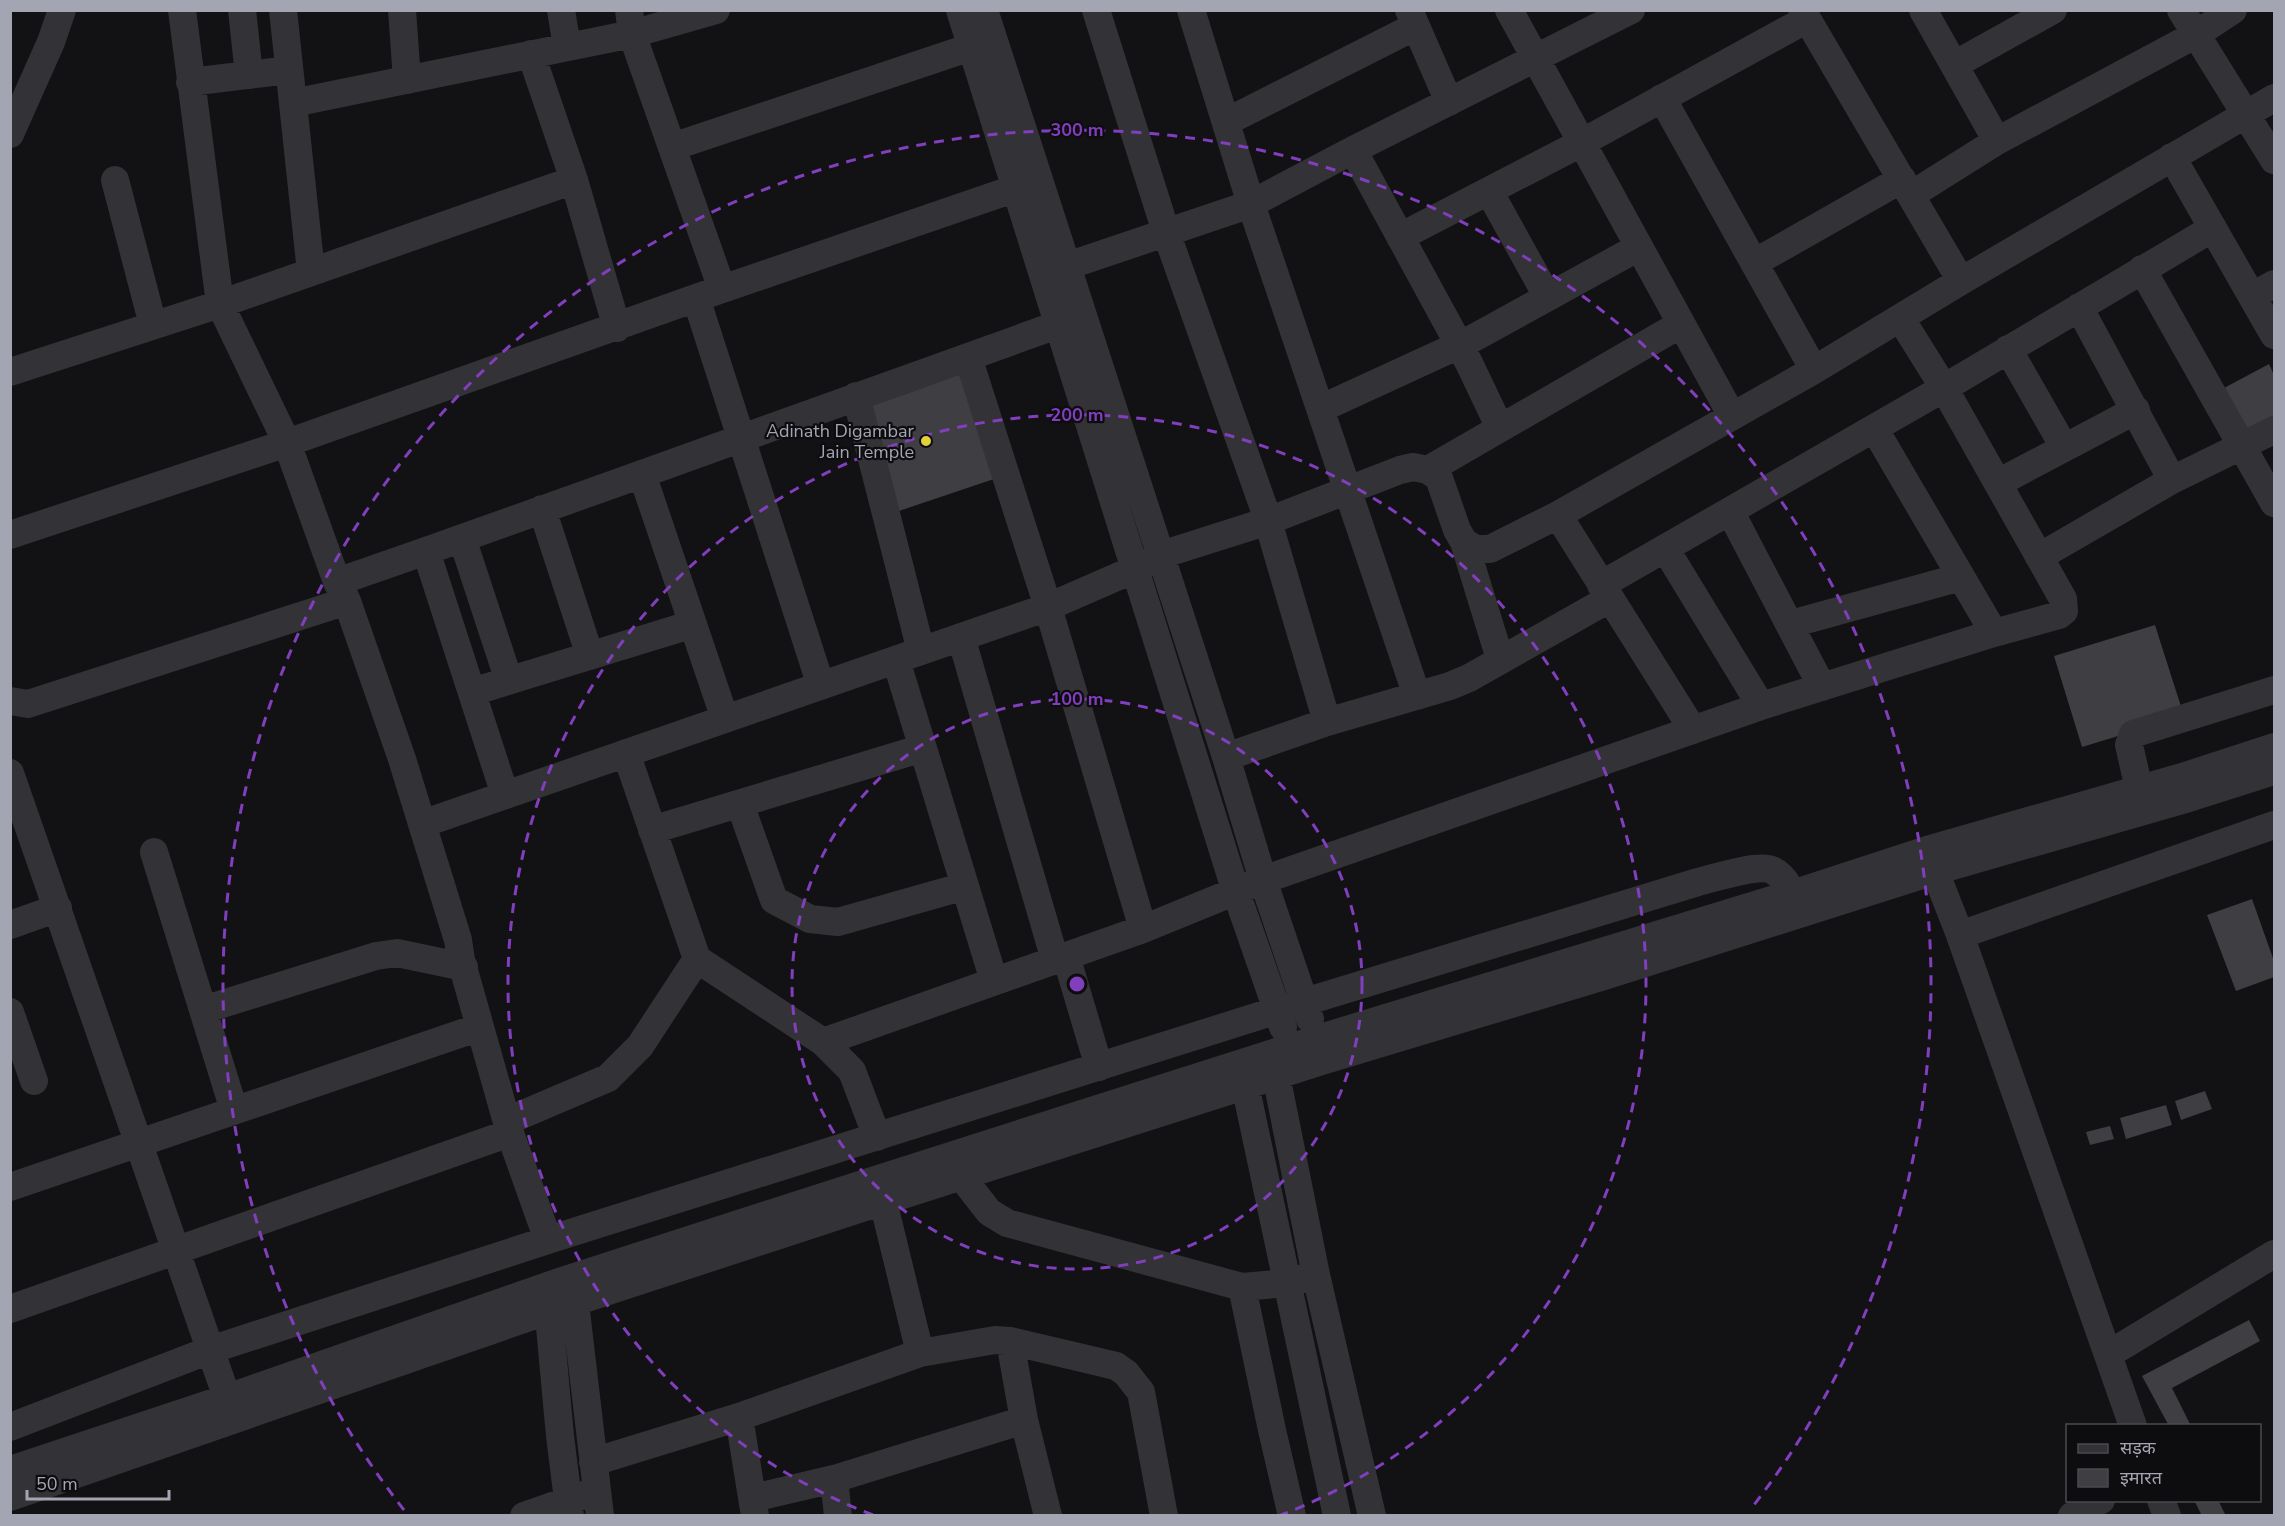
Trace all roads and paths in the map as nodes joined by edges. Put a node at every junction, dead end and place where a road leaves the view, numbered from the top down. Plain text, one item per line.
1 (62, 10) edge
2 (182, 10) edge
3 (242, 10) edge
4 (283, 10) edge
5 (402, 10) edge
6 (561, 10) edge
7 (716, 10) edge
8 (960, 10) edge
9 (984, 10) edge
10 (1096, 10) edge
11 (1191, 10) edge
12 (1509, 10) edge
13 (1631, 10) edge
14 (1923, 10) edge
15 (2233, 10) edge
16 (2036, 14) edge
17 (1804, 15) edge
18 (1413, 18) edge
19 (631, 22) edge
20 (2188, 23) edge
21 (983, 44) junction
22 (567, 47) junction
23 (531, 54) junction
24 (1535, 60) junction
25 (1954, 66) junction
26 (289, 70) junction
27 (249, 75) junction
28 (407, 80) junction
29 (190, 82) junction
30 (1662, 98) junction
31 (2274, 98) edge
32 (1449, 102) junction
33 (293, 103) junction
34 (2247, 114) junction
35 (1226, 122) junction
36 (10, 134) edge
37 (1997, 141) junction
38 (1581, 143) junction
39 (672, 147) junction
40 (1353, 150) junction
41 (2172, 157) junction
42 (2274, 160) edge
43 (115, 180) dead end
44 (574, 180) junction
45 (1027, 184) junction
46 (1907, 187) junction
47 (1489, 191) junction
48 (1251, 204) junction
49 (2212, 228) junction
50 (1166, 232) junction
51 (1400, 237) junction
52 (1639, 247) junction
53 (1754, 263) junction
54 (1067, 266) junction
55 (2142, 269) junction
56 (311, 272) junction
57 (1961, 281) junction
58 (2263, 290) edge
59 (709, 294) junction
60 (1547, 296) junction
61 (220, 304) junction
62 (2079, 307) junction
63 (1901, 319) junction
64 (1681, 324) junction
65 (153, 325) junction
66 (1058, 325) junction
67 (617, 328) junction
68 (2274, 335) edge
69 (1459, 346) junction
70 (2008, 349) junction
71 (968, 357) junction
72 (1814, 370) junction
73 (10, 372) edge
74 (1944, 388) junction
75 (856, 396) junction
76 (1320, 409) junction
77 (2136, 410) junction
78 (1732, 416) junction
79 (1500, 428) junction
80 (1874, 428) junction
81 (2274, 430) edge
82 (741, 437) junction
83 (287, 443) junction
84 (2064, 447) junction
85 (2242, 447) junction
86 (1428, 470) junction
87 (642, 474) junction
88 (2172, 480) junction
89 (1998, 483) junction
90 (1347, 490) junction
91 (2274, 503) edge
92 (542, 509) junction
93 (1730, 511) junction
94 (1558, 515) junction
95 (1268, 521) junction
96 (10, 535) edge
97 (462, 538) junction
98 (1464, 542) junction
99 (1665, 548) junction
100 (426, 551) junction
101 (1161, 555) junction
102 (2039, 557) junction
103 (1135, 569) junction
104 (1961, 577) junction
105 (342, 592) junction
106 (1605, 592) junction
107 (1048, 607) junction
108 (693, 624) junction
109 (1791, 624) junction
110 (1994, 633) junction
111 (961, 637) junction
112 (590, 656) junction
113 (908, 656) junction
114 (1500, 659) junction
115 (508, 681) junction
116 (820, 686) junction
117 (1822, 687) junction
118 (2274, 690) edge
119 (472, 692) junction
120 (1417, 696) junction
121 (10, 701) edge
122 (1761, 706) junction
123 (725, 719) junction
124 (1326, 722) junction
125 (1693, 730) junction
126 (2274, 747) edge
127 (923, 748) junction
128 (626, 753) junction
129 (1226, 757) junction
130 (2274, 771) edge
131 (10, 773) edge
132 (2185, 787) junction
133 (2139, 789) junction
134 (505, 795) junction
135 (740, 804) junction
136 (422, 824) junction
137 (2274, 825) edge
138 (652, 830) junction
139 (154, 852) dead end
140 (1935, 871) junction
141 (1263, 880) junction
142 (1860, 883) junction
143 (964, 886) junction
144 (1236, 892) junction
145 (1805, 902) junction
146 (58, 908) junction
147 (10, 925) edge
148 (1143, 930) junction
149 (1960, 935) junction
150 (461, 956) junction
151 (1061, 958) junction
152 (697, 959) junction
153 (994, 981) junction
154 (1291, 1006) junction
155 (203, 1010) junction
156 (10, 1012) edge
157 (480, 1027) junction
158 (823, 1042) junction
159 (1320, 1050) junction
160 (1282, 1062) junction
161 (1100, 1067) junction
162 (1243, 1075) junction
163 (34, 1081) dead end
164 (234, 1110) junction
165 (509, 1127) junction
166 (138, 1143) junction
167 (849, 1145) junction
168 (961, 1176) junction
169 (10, 1186) edge
170 (879, 1190) junction
171 (548, 1240) junction
172 (175, 1250) junction
173 (2274, 1254) edge
174 (1316, 1275) junction
175 (1287, 1283) junction
176 (1242, 1287) junction
177 (561, 1295) junction
178 (10, 1309) edge
179 (1010, 1341) junction
180 (210, 1350) junction
181 (920, 1353) junction
182 (2109, 1354) junction
183 (231, 1409) junction
184 (739, 1417) junction
185 (1024, 1420) junction
186 (2133, 1424) edge
187 (10, 1427) edge
188 (1320, 1442) junction
189 (1277, 1451) junction
190 (593, 1462) junction
191 (10, 1470) edge
192 (834, 1479) junction
193 (10, 1497) edge
194 (2097, 1502) edge
195 (599, 1504) edge
196 (569, 1507) edge
197 (754, 1507) edge
198 (524, 1515) edge
199 (838, 1515) edge
200 (1048, 1515) edge
201 (1164, 1515) edge
202 (1292, 1515) edge
203 (1337, 1515) edge
204 (1372, 1515) edge
205 (2072, 1515) edge

1 - 36 street
2 - 29 street
3 - 27 street
4 - 26 street
5 - 28 street
6 - 22 street
7 - 19 street
8 - 21 street
9 - 21 street
10 - 50 street
11 - 35 street
12 - 24 street
13 - 24 street
14 - 25 street
15 - 20 street
16 - 25 street
17 - 30 street
17 - 46 street
18 - 32 street
18 - 35 street
19 - 22 street
19 - 39 street
20 - 34 street
20 - 37 street
21 - 39 street
21 - 45 street
22 - 23 street
23 - 28 street
23 - 44 street
24 - 32 street
24 - 38 street
25 - 37 street
26 - 27 street
26 - 33 street
27 - 29 street
28 - 33 street
29 - 61 street
30 - 38 street
30 - 53 street
31 - 34 street
32 - 40 street
33 - 56 street
34 - 41 street
34 - 42 street
35 - 48 street
37 - 46 street
38 - 47 street
38 - 52 street
39 - 59 street
40 - 48 street
40 - 51 street
41 - 49 street
41 - 57 street
43 - 65 street
44 - 56 street
44 - 67 street
45 - 54 street
45 - 59 street
45 - 66 street
46 - 53 street
46 - 57 street
47 - 51 street
47 - 60 street
48 - 50 street
48 - 76 street
49 - 55 street
49 - 58 street
50 - 54 street
50 - 95 street
51 - 69 street
52 - 60 street
52 - 64 street
53 - 72 street
54 - 101 street
55 - 62 street
55 - 85 street
56 - 61 street
57 - 63 street
58 - 68 street
59 - 67 street
59 - 82 street
60 - 69 street
61 - 65 street
61 - 83 street
62 - 70 street
62 - 77 street
63 - 72 street
63 - 74 street
64 - 78 street
64 - 79 street
65 - 73 street
66 - 71 street
66 - 103 street
67 - 83 street
69 - 76 street
69 - 79 street
70 - 74 street
70 - 84 street
71 - 75 street
71 - 107 street
72 - 78 street
74 - 80 street
74 - 89 street
75 - 82 street
75 - 113 street
76 - 90 street
77 - 84 street
77 - 88 street
78 - 94 street
79 - 86 street
80 - 93 street
80 - 104 street
81 - 85 street
82 - 87 street
82 - 116 street
83 - 96 street
83 - 105 street
84 - 89 street
85 - 88 street
85 - 91 street
86 - 90 street
86 - 98 street
87 - 92 street
87 - 108 street
88 - 102 street
89 - 102 street
90 - 95 street
90 - 120 street
92 - 97 street
92 - 112 street
93 - 99 street
93 - 109 street
94 - 98 street
94 - 106 street
95 - 101 street
95 - 124 street
97 - 100 street
97 - 115 street
98 - 114 street
99 - 106 street
99 - 122 street
100 - 105 street
100 - 119 street
101 - 103 street
101 - 129 street
102 - 110 street
103 - 107 street
103 - 144 street
104 - 109 street
104 - 110 street
105 - 121 street
105 - 136 street
106 - 114 street
106 - 125 street
107 - 111 street
107 - 148 street
108 - 112 street
108 - 123 street
109 - 117 street
110 - 117 street
111 - 113 street
111 - 151 street
112 - 115 street
113 - 116 street
113 - 127 street
114 - 120 street
115 - 119 street
116 - 123 street
117 - 122 street
118 - 133 street
119 - 134 street
120 - 124 street
122 - 125 street
123 - 128 street
124 - 129 street
125 - 141 street
126 - 132 street
127 - 135 street
127 - 143 street
128 - 134 street
128 - 138 street
129 - 141 street
130 - 132 street
131 - 146 street
132 - 133 street
132 - 140 street
133 - 142 street
134 - 136 street
135 - 138 street
135 - 143 street
136 - 150 street
137 - 149 street
138 - 152 street
139 - 155 street
140 - 142 street
140 - 149 street
141 - 144 street
141 - 154 street
142 - 145 street
143 - 153 street
144 - 148 street
144 - 154 street
145 - 154 street
145 - 159 street
146 - 147 street
146 - 166 street
148 - 151 street
149 - 182 street
150 - 155 street
150 - 157 street
151 - 153 street
151 - 161 street
152 - 158 street
152 - 165 street
153 - 158 street
154 - 159 street
154 - 160 street
154 - 161 street
155 - 164 street
156 - 163 street
157 - 164 street
157 - 165 street
158 - 167 street
159 - 160 street
160 - 162 street
160 - 174 street
161 - 167 street
162 - 168 street
162 - 170 street
162 - 175 street
164 - 166 street
165 - 171 street
165 - 172 street
166 - 169 street
166 - 172 street
167 - 170 street
167 - 171 street
168 - 170 street
168 - 176 street
170 - 177 street
170 - 181 street
171 - 180 street
172 - 178 street
172 - 180 street
173 - 182 street
174 - 175 street
174 - 204 street
175 - 176 street
175 - 188 street
176 - 189 street
177 - 183 street
177 - 190 street
177 - 196 street
179 - 181 street
179 - 185 street
179 - 201 street
180 - 183 street
180 - 187 street
181 - 184 street
182 - 186 street
183 - 191 street
183 - 193 street
184 - 190 street
184 - 197 street
185 - 192 street
185 - 200 street
188 - 189 street
188 - 203 street
189 - 202 street
190 - 195 street
192 - 197 street
192 - 199 street
194 - 205 street
195 - 196 street
196 - 198 street

